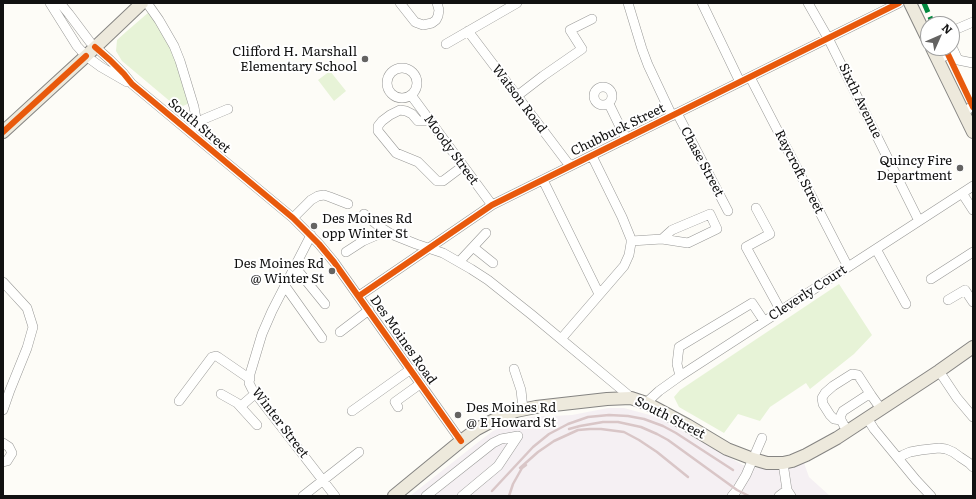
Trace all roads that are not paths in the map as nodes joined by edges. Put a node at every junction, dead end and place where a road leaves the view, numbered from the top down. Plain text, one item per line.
1 (50, 3) edge
2 (60, 3) edge
3 (142, 3) edge
4 (147, 3) edge
5 (400, 3) edge
6 (437, 3) edge
7 (517, 3) edge
8 (628, 3) edge
9 (702, 3) edge
10 (808, 3) edge
11 (899, 3) edge
12 (911, 3) edge
13 (592, 19) dead end
14 (973, 22) edge
15 (920, 23) edge
16 (960, 28) edge
17 (468, 32) junction
18 (828, 38) junction
19 (446, 44) dead end
20 (91, 52) junction
21 (935, 56) edge
22 (943, 56) edge
23 (956, 56) edge
24 (937, 60) junction
25 (973, 63) edge
26 (750, 77) junction
27 (740, 82) junction
28 (411, 95) dead end
29 (517, 96) junction
30 (609, 104) dead end
31 (973, 105) edge
32 (228, 109) dead end
33 (964, 113) junction
34 (675, 115) junction
35 (430, 120) junction
36 (197, 124) junction
37 (972, 127) edge
38 (3, 132) edge
39 (190, 133) junction
40 (626, 139) junction
41 (592, 156) junction
42 (463, 166) junction
43 (570, 166) junction
44 (543, 180) junction
45 (973, 186) edge
46 (962, 193) junction
47 (348, 204) dead end
48 (492, 205) junction
49 (756, 208) dead end
50 (973, 210) edge
51 (728, 211) dead end
52 (364, 214) dead end
53 (292, 218) junction
54 (919, 222) junction
55 (386, 231) junction
56 (486, 233) dead end
57 (311, 235) junction
58 (662, 239) junction
59 (631, 241) junction
60 (473, 247) junction
61 (430, 248) junction
62 (876, 250) junction
63 (346, 252) dead end
64 (973, 252) edge
65 (459, 262) junction
66 (493, 263) dead end
67 (294, 267) junction
68 (848, 267) junction
69 (931, 279) dead end
70 (3, 282) edge
71 (285, 286) junction
72 (599, 294) junction
73 (359, 296) junction
74 (948, 300) dead end
75 (973, 302) edge
76 (325, 304) dead end
77 (906, 304) dead end
78 (369, 310) junction
79 (781, 311) junction
80 (764, 322) junction
81 (340, 332) dead end
82 (322, 338) dead end
83 (561, 339) junction
84 (973, 347) edge
85 (410, 369) junction
86 (514, 369) dead end
87 (939, 371) junction
88 (680, 376) junction
89 (250, 379) junction
90 (420, 384) junction
91 (256, 393) junction
92 (221, 394) dead end
93 (871, 395) junction
94 (631, 398) junction
95 (179, 401) dead end
96 (646, 403) junction
97 (4, 404) edge
98 (240, 406) junction
99 (398, 407) dead end
100 (523, 409) junction
101 (881, 409) junction
102 (352, 411) dead end
103 (973, 417) edge
104 (867, 418) junction
105 (841, 420) junction
106 (257, 425) dead end
107 (847, 431) junction
108 (762, 438) dead end
109 (461, 440) junction
110 (3, 444) edge
111 (359, 452) dead end
112 (898, 458) junction
113 (753, 459) junction
114 (3, 462) edge
115 (783, 463) junction
116 (973, 467) edge
117 (324, 481) junction
118 (789, 493) edge
119 (399, 494) edge
120 (303, 496) edge
121 (335, 496) edge
122 (426, 496) edge
123 (462, 496) edge
124 (732, 496) edge
125 (779, 496) edge
126 (931, 496) edge

1 - 20 street
2 - 20 street
3 - 20 main road
4 - 36 street
5 - 6 street
7 - 17 street
8 - 34 street, Chase Street
9 - 27 street
10 - 18 street, Sixth Avenue
11 - 18 street, Chubbuck Street
12 - 15 main road
13 - 29 street
14 - 16 street
17 - 19 street
17 - 29 street, Watson Road
18 - 26 street, Chubbuck Street
18 - 54 street, Sixth Avenue
20 - 38 main road
20 - 39 street, South Street
21 - 24 main road
22 - 24 street
23 - 25 street
24 - 33 main road
26 - 27 street, Chubbuck Street
26 - 68 street, Raycroft Street
27 - 34 street, Chubbuck Street
28 - 35 street, Moody Street
29 - 43 street, Watson Road
30 - 40 street
31 - 33 street
32 - 36 street
33 - 37 main road
34 - 40 street, Chubbuck Street
34 - 51 street, Chase Street
35 - 42 street, Moody Street
35 - 42 street
36 - 39 street
39 - 53 street, South Street
40 - 41 street, Chubbuck Street
41 - 43 street, Chubbuck Street
41 - 59 street
42 - 48 street, Moody Street
43 - 44 street, Chubbuck Street
44 - 48 street, Chubbuck Street
44 - 72 street
45 - 46 street, Cleverly Court
46 - 50 street
46 - 54 street, Cleverly Court
47 - 53 street
48 - 61 street, Chubbuck Street
49 - 79 street
52 - 55 street, South Street
53 - 57 street, Des Moines Road
54 - 62 street, Cleverly Court
55 - 61 street, South Street
55 - 63 street
56 - 60 street
57 - 67 street, Winter Street
57 - 73 street, Des Moines Road
58 - 58 street
58 - 59 street
59 - 72 street
60 - 65 street
60 - 66 street
61 - 65 street, South Street
61 - 73 street, Chubbuck Street
62 - 68 street, Cleverly Court
62 - 77 street
64 - 69 street
65 - 83 street, South Street
67 - 71 street, Winter Street
67 - 76 street
68 - 79 street, Cleverly Court
70 - 97 street
71 - 82 street
71 - 89 street, Winter Street
72 - 83 street
73 - 78 street, Des Moines Road
74 - 75 street
78 - 81 street
78 - 85 street, Des Moines Road
79 - 80 street, Cleverly Court
80 - 88 street, Cleverly Court
80 - 88 street
83 - 94 street, South Street
84 - 87 main road, South Street
85 - 90 street, Des Moines Road
85 - 102 street
86 - 100 street
87 - 101 main road, South Street
87 - 103 street
88 - 96 street, Cleverly Court
89 - 91 street, Winter Street
89 - 95 street
90 - 99 street
90 - 109 street, Des Moines Road
91 - 98 street
91 - 117 street, Winter Street
92 - 98 street
93 - 101 street
93 - 105 street
93 - 105 street
94 - 96 main road, South Street
94 - 100 main road
96 - 113 main road, South Street
98 - 106 street
100 - 109 main road
101 - 104 main road, South Street
104 - 107 main road, South Street
104 - 112 street
105 - 107 street
107 - 115 main road, South Street
108 - 113 street
109 - 119 main road
110 - 114 street
111 - 117 street
112 - 116 street
112 - 126 street
113 - 115 main road, South Street
113 - 124 street
115 - 118 street
117 - 120 street
117 - 121 street, Winter Street
118 - 125 street
122 - 123 street

